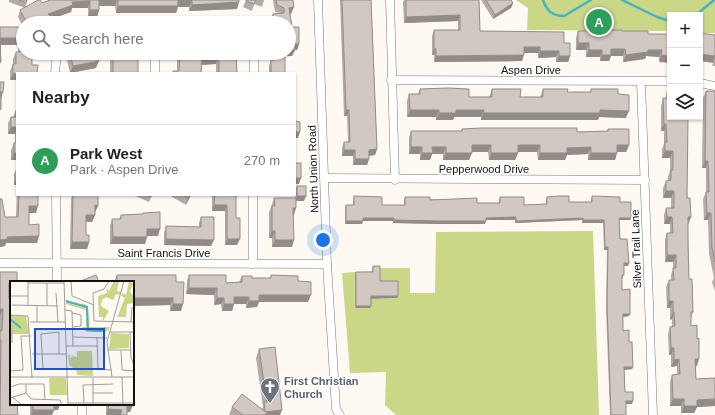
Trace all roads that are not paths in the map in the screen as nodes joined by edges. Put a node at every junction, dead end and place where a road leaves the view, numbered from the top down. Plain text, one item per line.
1 (318, 0) edge
2 (390, 0) edge
3 (56, 60) edge
4 (154, 60) edge
5 (254, 60) edge
6 (55, 72) edge
7 (155, 72) edge
8 (254, 72) edge
9 (392, 80) junction
10 (667, 81) edge
11 (641, 82) junction
12 (703, 84) edge
13 (715, 86) edge
14 (324, 178) junction
15 (395, 180) junction
16 (645, 180) junction
17 (56, 196) edge
18 (253, 196) edge
19 (0, 263) edge
20 (56, 264) junction
21 (253, 264) junction
22 (327, 264) junction
23 (57, 281) edge
24 (336, 413) edge
25 (653, 415) edge

1 - 14 street, North Union Road
2 - 9 street
3 - 6 street
4 - 7 street
5 - 8 street
9 - 11 street, Aspen Drive
9 - 15 street
10 - 11 street, Aspen Drive
11 - 16 street, Silver Trail Lane
12 - 13 street
14 - 15 street, Pepperwood Drive
14 - 22 street, North Union Road
15 - 16 street, Pepperwood Drive
16 - 25 street, Silver Trail Lane
17 - 20 street
18 - 21 street
19 - 20 street, Saint Francis Drive
20 - 21 street, Saint Francis Drive
20 - 23 street
21 - 22 street, Saint Francis Drive
22 - 24 street, North Union Road

